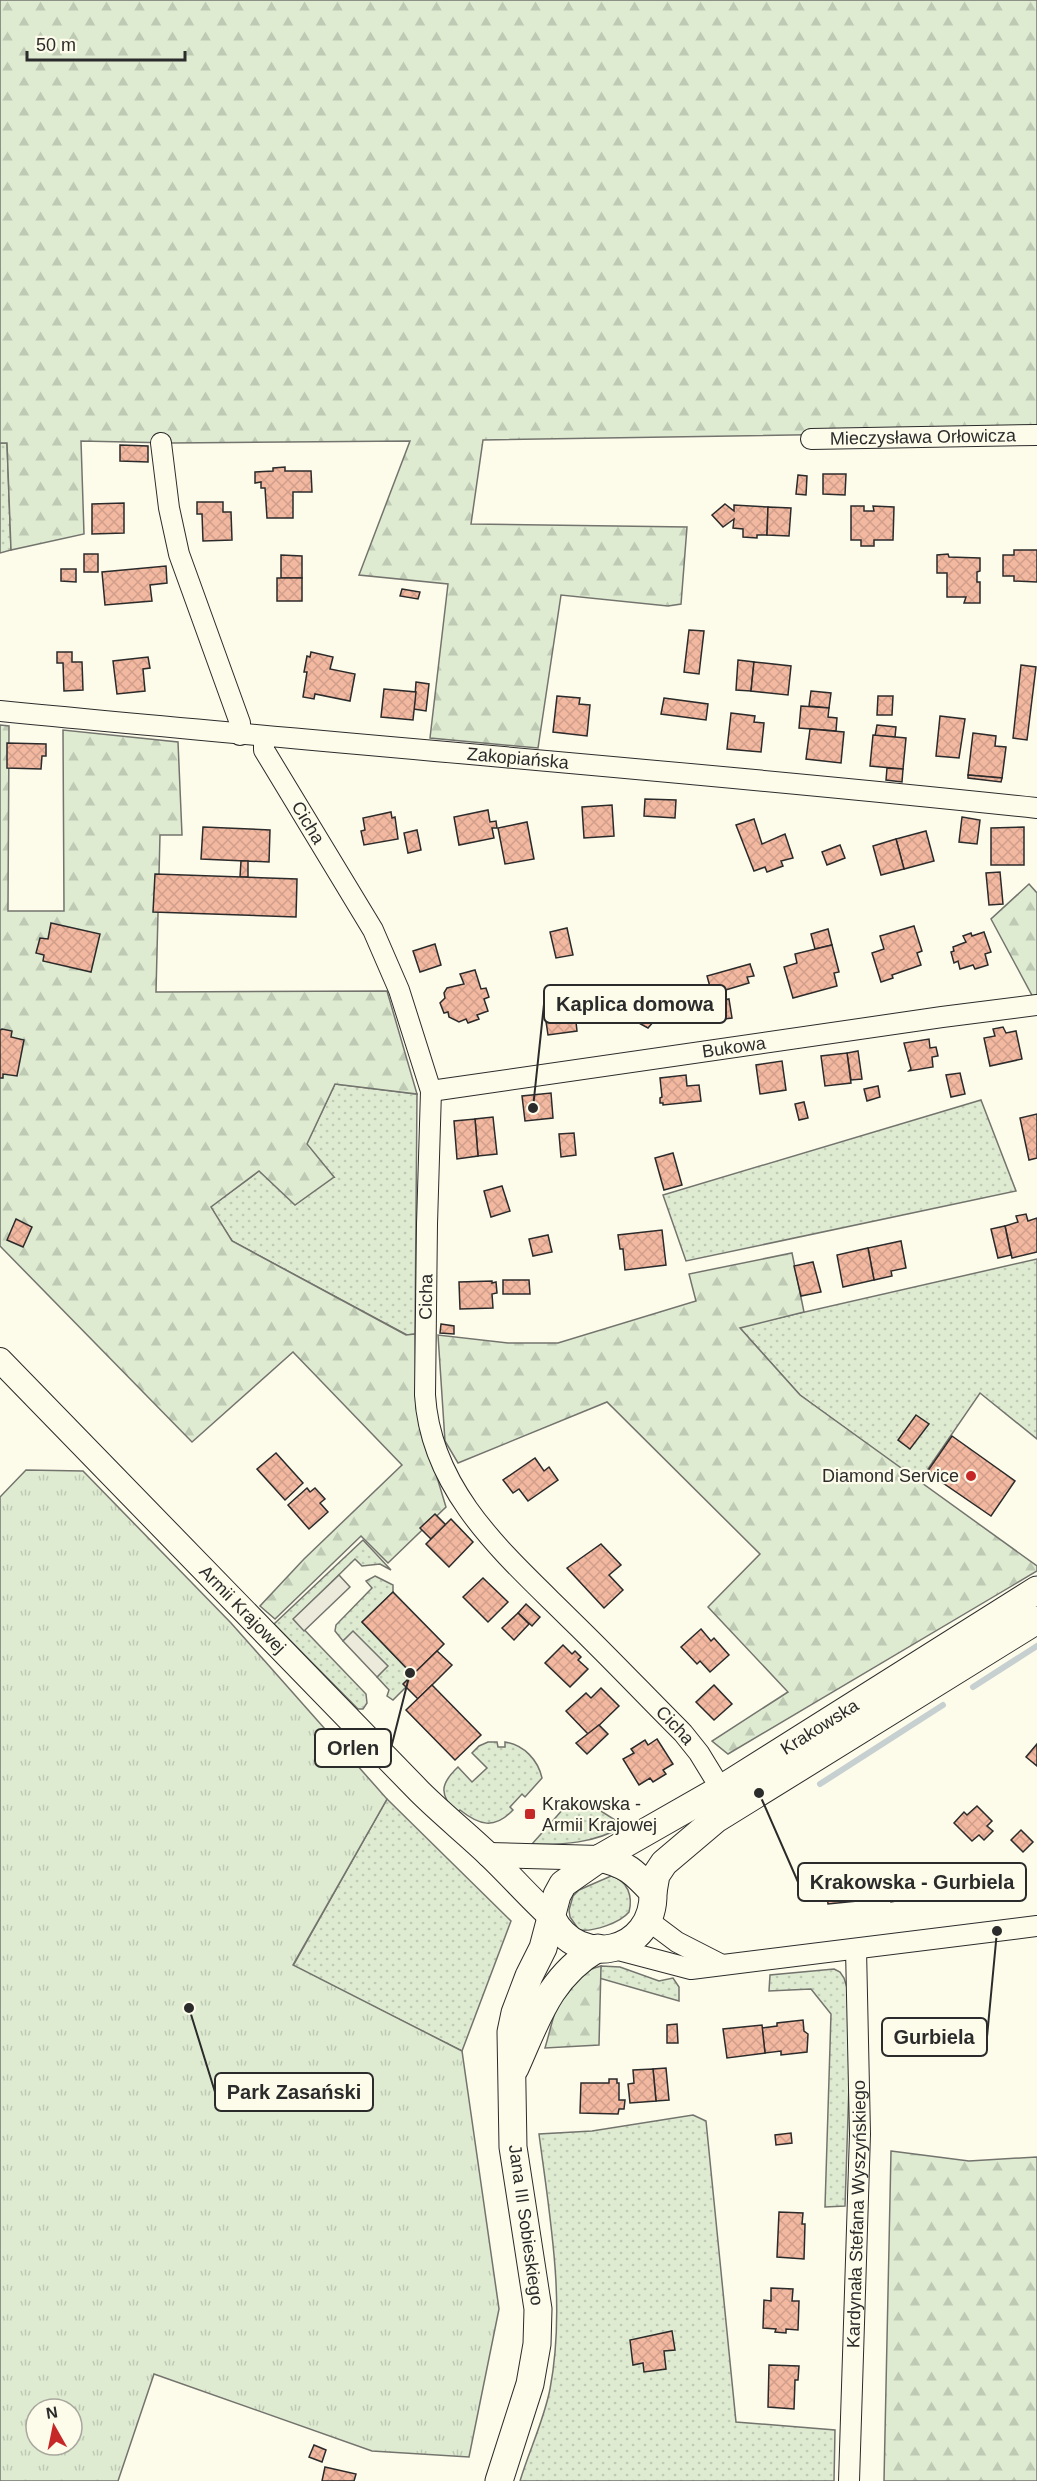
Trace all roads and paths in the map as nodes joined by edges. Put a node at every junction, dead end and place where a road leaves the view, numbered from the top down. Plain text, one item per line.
1 (1037, 435) edge
2 (811, 439) dead end
3 (161, 443) dead end
4 (0, 711) edge
5 (240, 735) junction
6 (264, 737) junction
7 (1037, 808) edge
8 (1037, 1005) edge
9 (432, 1092) junction
10 (0, 1360) edge
11 (1037, 1590) edge
12 (1037, 1620) edge
13 (721, 1789) junction
14 (489, 1855) junction
15 (600, 1858) junction
16 (652, 1892) junction
17 (552, 1918) junction
18 (649, 1921) junction
19 (1037, 1926) edge
20 (604, 1948) junction
21 (856, 1949) junction
22 (720, 1964) junction
23 (513, 2072) junction
24 (499, 2481) edge
25 (849, 2481) edge

1 - 2 street, Mieczysława Orłowicza
3 - 5 street
4 - 5 street, Zakopiańska
5 - 6 street, Zakopiańska
6 - 7 street, Zakopiańska
6 - 9 street, Cicha
8 - 9 street, Bukowa
9 - 13 street, Cicha
10 - 14 street, Armii Krajowej
11 - 13 main road, Krakowska
12 - 16 main road, Krakowska
13 - 15 main road, Krakowska
14 - 15 street
14 - 17 street, Armii Krajowej
15 - 16 main road
15 - 17 main road
16 - 18 main road
17 - 20 main road
17 - 23 main road, Jana III Sobieskiego
18 - 20 main road
18 - 22 street
19 - 21 street
20 - 22 street
20 - 23 main road, Jana III Sobieskiego
21 - 22 street
21 - 25 street, Kardynała Stefana Wyszyńskiego
23 - 24 main road, Jana III Sobieskiego

